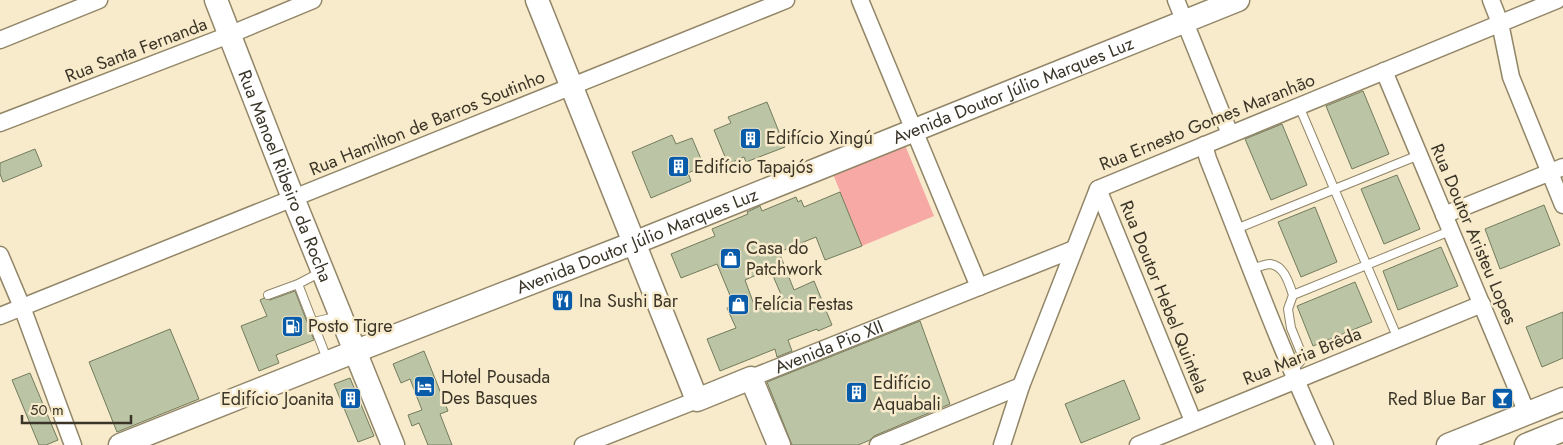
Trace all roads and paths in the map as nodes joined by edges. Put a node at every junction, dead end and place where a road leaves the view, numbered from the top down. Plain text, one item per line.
1 (99, 0) edge
2 (216, 0) edge
3 (313, 0) edge
4 (538, 0) edge
5 (786, 0) edge
6 (860, 0) edge
7 (1176, 0) edge
8 (1238, 0) edge
9 (1492, 0) edge
10 (1556, 0) edge
11 (1184, 21) junction
12 (1500, 23) junction
13 (229, 35) junction
14 (0, 40) edge
15 (1384, 71) junction
16 (572, 86) junction
17 (1299, 106) junction
18 (0, 124) edge
19 (914, 130) junction
20 (1230, 134) junction
21 (1204, 145) junction
22 (1419, 155) junction
23 (1556, 170) edge
24 (1098, 189) junction
25 (1335, 189) junction
26 (293, 198) junction
27 (1563, 205) edge
28 (1444, 214) junction
29 (1236, 230) junction
30 (1450, 230) junction
31 (634, 243) junction
32 (1074, 249) junction
33 (0, 256) edge
34 (1368, 266) junction
35 (1250, 269) junction
36 (323, 271) junction
37 (298, 284) junction
38 (979, 287) junction
39 (268, 295) dead end
40 (1293, 295) junction
41 (1482, 304) junction
42 (22, 307) junction
43 (0, 316) edge
44 (341, 316) junction
45 (314, 322) junction
46 (1399, 340) junction
47 (356, 351) junction
48 (328, 362) junction
49 (1293, 376) junction
50 (751, 378) junction
51 (1021, 386) junction
52 (1563, 399) edge
53 (697, 400) junction
54 (1527, 413) junction
55 (1193, 421) junction
56 (1563, 430) edge
57 (73, 445) edge
58 (120, 445) edge
59 (393, 445) edge
60 (583, 445) edge
61 (779, 445) edge
62 (878, 445) edge
63 (1002, 445) edge
64 (1138, 445) edge
65 (1324, 445) edge
66 (1448, 445) edge
67 (1526, 445) edge

1 - 14 street
2 - 13 street, Rua Manoel Ribeiro da Rocha
3 - 13 street, Rua Santa Fernanda
4 - 16 street
5 - 16 street, Rua Hamilton de Barros Soutinho
6 - 19 street
7 - 11 street
8 - 11 street, Avenida Doutor Júlio Marques Luz
9 - 12 street
10 - 12 street, Rua Ernesto Gomes Maranhão
11 - 19 street, Avenida Doutor Júlio Marques Luz
11 - 20 street
12 - 15 street, Rua Ernesto Gomes Maranhão
12 - 23 street
13 - 18 street, Rua Santa Fernanda
13 - 26 street, Rua Manoel Ribeiro da Rocha
15 - 17 street, Rua Ernesto Gomes Maranhão
15 - 22 street, Rua Doutor Aristeu Lopes
16 - 26 street, Rua Hamilton de Barros Soutinho
16 - 31 street
17 - 20 street, Rua Ernesto Gomes Maranhão
17 - 25 lane
19 - 31 street, Avenida Doutor Júlio Marques Luz
19 - 38 street
20 - 21 street, Rua Ernesto Gomes Maranhão
21 - 24 street, Rua Ernesto Gomes Maranhão
21 - 29 street
22 - 25 lane
22 - 28 street, Rua Doutor Aristeu Lopes
23 - 27 street
23 - 28 street
24 - 32 street, Rua Ernesto Gomes Maranhão
24 - 55 street, Rua Doutor Hebel Quintela
25 - 29 lane
25 - 34 lane
26 - 36 street, Rua Manoel Ribeiro da Rocha
26 - 42 street, Rua Hamilton de Barros Soutinho
28 - 30 street, Rua Doutor Aristeu Lopes
29 - 35 street
30 - 34 lane
30 - 41 street, Rua Doutor Aristeu Lopes
31 - 47 street, Avenida Doutor Júlio Marques Luz
31 - 53 street
32 - 38 street, Avenida Pio XII
32 - 51 street, Rua Ernesto Gomes Maranhão
33 - 42 street
34 - 40 lane
34 - 46 lane
35 - 40 lane
35 - 49 street
36 - 37 lane
36 - 44 street, Rua Manoel Ribeiro da Rocha
37 - 39 lane
37 - 45 lane
38 - 50 street, Avenida Pio XII
40 - 49 lane
41 - 46 street, Rua Maria Brêda
41 - 54 street, Rua Doutor Aristeu Lopes
42 - 43 street, Rua Hamilton de Barros Soutinho
42 - 57 street
44 - 45 lane
44 - 47 street, Rua Manoel Ribeiro da Rocha
45 - 48 lane
46 - 49 street, Rua Maria Brêda
47 - 48 street, Avenida Doutor Júlio Marques Luz
47 - 59 street, Rua Manoel Ribeiro da Rocha
48 - 58 street, Avenida Doutor Júlio Marques Luz
49 - 55 street, Rua Maria Brêda
49 - 65 street
50 - 53 street, Avenida Pio XII
50 - 61 street
51 - 62 street
51 - 63 street, Rua Ernesto Gomes Maranhão
52 - 54 street
53 - 60 street, Avenida Pio XII
54 - 66 street
55 - 64 street, Rua Maria Brêda
56 - 67 street

